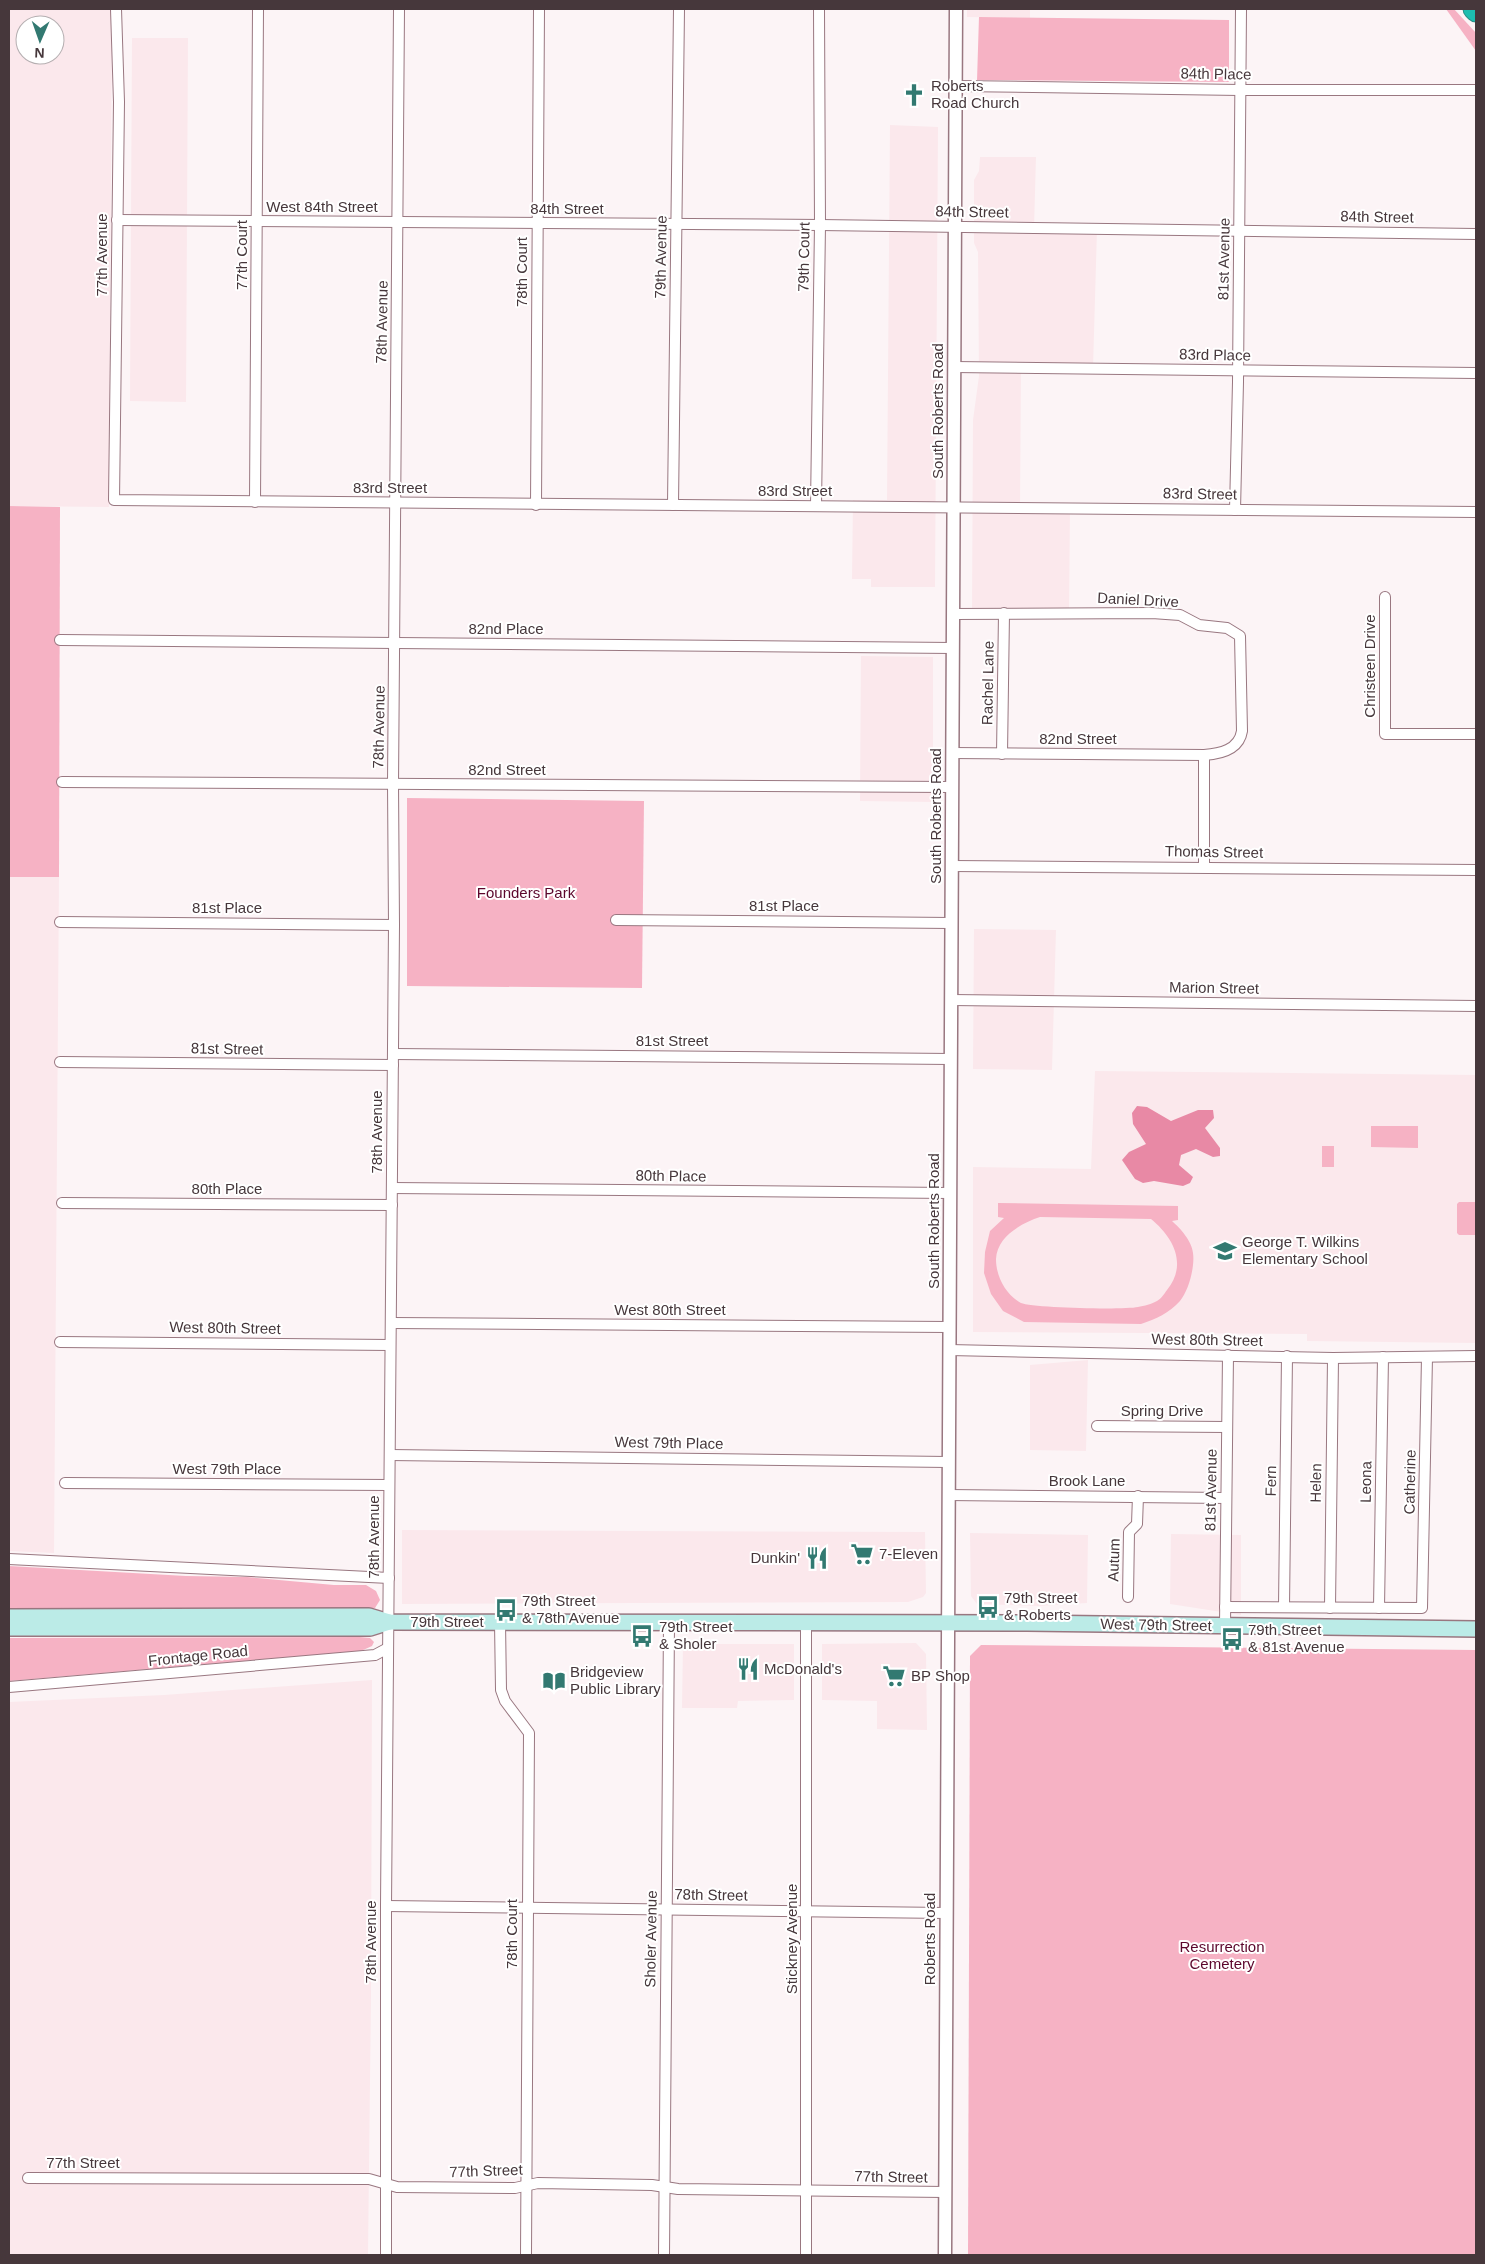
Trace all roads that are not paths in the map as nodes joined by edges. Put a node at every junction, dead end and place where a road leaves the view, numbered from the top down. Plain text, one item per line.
1 (116, 9) edge
2 (258, 9) edge
3 (399, 9) edge
4 (539, 9) edge
5 (679, 9) edge
6 (819, 9) edge
7 (956, 9) edge
8 (1241, 9) edge
9 (1473, 9) edge
10 (1476, 12) edge
11 (956, 86) junction
12 (1240, 90) junction
13 (1476, 90) edge
14 (117, 220) junction
15 (257, 221) junction
16 (398, 222) junction
17 (468, 223) joint
18 (537, 223) junction
19 (677, 225) junction
20 (820, 225) junction
21 (955, 227) junction
22 (1240, 230) junction
23 (1476, 234) edge
24 (954, 367) junction
25 (1238, 370) junction
26 (1476, 373) edge
27 (114, 500) joint
28 (255, 502) junction
29 (395, 502) junction
30 (536, 505) junction
31 (672, 505) junction
32 (816, 506) junction
33 (954, 507) junction
34 (1235, 510) junction
35 (1476, 512) edge
36 (1384, 597) dead end
37 (1004, 613) junction
38 (953, 614) junction
39 (60, 640) dead end
40 (395, 644) junction
41 (953, 648) junction
42 (1476, 734) edge
43 (952, 753) junction
44 (1002, 754) junction
45 (1204, 755) junction
46 (62, 782) dead end
47 (393, 784) junction
48 (952, 787) junction
49 (952, 866) junction
50 (1204, 867) junction
51 (1476, 870) edge
52 (616, 920) dead end
53 (60, 922) dead end
54 (951, 923) junction
55 (394, 924) junction
56 (951, 1000) junction
57 (1476, 1006) edge
58 (393, 1054) junction
59 (951, 1058) junction
60 (60, 1062) dead end
61 (393, 1065) junction
62 (392, 1188) junction
63 (950, 1193) junction
64 (62, 1203) dead end
65 (392, 1205) junction
66 (391, 1323) junction
67 (949, 1327) junction
68 (60, 1342) dead end
69 (390, 1345) junction
70 (949, 1350) junction
71 (1228, 1355) junction
72 (1287, 1356) junction
73 (1476, 1356) edge
74 (1383, 1357) junction
75 (1427, 1357) junction
76 (1332, 1358) junction
77 (1097, 1426) dead end
78 (1227, 1427) junction
79 (390, 1455) junction
80 (948, 1462) junction
81 (65, 1483) dead end
82 (389, 1484) junction
83 (948, 1495) junction
84 (1138, 1496) junction
85 (1226, 1498) junction
86 (9, 1559) edge
87 (389, 1578) junction
88 (1128, 1597) dead end
89 (1225, 1607) junction
90 (1284, 1607) junction
91 (1330, 1608) junction
92 (1379, 1608) junction
93 (9, 1617) edge
94 (389, 1622) junction
95 (500, 1622) junction
96 (669, 1623) junction
97 (806, 1623) junction
98 (947, 1623) junction
99 (1225, 1626) junction
100 (9, 1628) edge
101 (1476, 1628) edge
102 (388, 1648) junction
103 (9, 1687) edge
104 (386, 1906) junction
105 (528, 1908) junction
106 (666, 1909) junction
107 (807, 1911) junction
108 (946, 1912) junction
109 (28, 2178) dead end
110 (387, 2183) junction
111 (527, 2185) junction
112 (664, 2187) junction
113 (806, 2191) junction
114 (946, 2192) junction
115 (386, 2255) edge
116 (526, 2255) edge
117 (664, 2255) edge
118 (806, 2255) edge
119 (946, 2255) edge

1 - 14 street, 77th Avenue
2 - 15 street, 77th Court
3 - 16 street, 78th Avenue
4 - 18 street, 78th Court
5 - 19 street, 79th Avenue
6 - 20 street, 79th Court
7 - 11 street, South Roberts Road
8 - 12 street, 81st Avenue
9 - 10 highway
11 - 12 street, 84th Place
11 - 21 street, South Roberts Road
12 - 13 street, 84th Place
12 - 22 street, 81st Avenue
14 - 15 street, West 84th Street
14 - 27 street, 77th Avenue
15 - 16 street, West 84th Street
15 - 28 street, 77th Court
16 - 17 street, West 84th Street
16 - 29 street, 78th Avenue
17 - 18 street, 84th Street
18 - 19 street, 84th Street
18 - 30 street, 78th Court
19 - 20 street, 84th Street
19 - 31 street, 79th Avenue
20 - 21 street, 84th Street
20 - 32 street, 79th Court
21 - 22 street, 84th Street
21 - 24 street, South Roberts Road
22 - 23 street, 84th Street
22 - 25 street, 81st Avenue
24 - 25 street, 83rd Place
24 - 33 street, South Roberts Road
25 - 26 street, 83rd Place
25 - 34 street, 81st Avenue
27 - 28 street, 83rd Street
28 - 29 street, 83rd Street
29 - 30 street, 83rd Street
29 - 40 street, 78th Avenue
30 - 31 street, 83rd Street
31 - 32 street, 83rd Street
32 - 33 street, 83rd Street
33 - 34 street, 83rd Street
33 - 38 street, South Roberts Road
34 - 35 street, 83rd Street
36 - 42 street, Christeen Drive
37 - 38 street, Daniel Drive
37 - 44 street, Rachel Lane
37 - 45 street, Daniel Drive
38 - 41 street, South Roberts Road
39 - 40 street, 82nd Place
40 - 41 street, 82nd Place
40 - 47 street, 78th Avenue
41 - 43 street, South Roberts Road
43 - 44 street, 82nd Street
43 - 48 street, South Roberts Road
44 - 45 street, 82nd Street
45 - 50 street
46 - 47 street, 82nd Street
47 - 48 street, 82nd Street
47 - 55 street, 78th Avenue
48 - 49 street, South Roberts Road
49 - 50 street, Thomas Street
49 - 54 street, South Roberts Road
50 - 51 street, Thomas Street
52 - 54 street, 81st Place
53 - 55 street, 81st Place
54 - 56 street, South Roberts Road
55 - 58 street, 78th Avenue
56 - 57 street, Marion Street
56 - 59 street, South Roberts Road
58 - 59 street, 81st Street
58 - 61 street, 78th Avenue
59 - 63 street, South Roberts Road
60 - 61 street, 81st Street
61 - 62 street, 78th Avenue
62 - 63 street, 80th Place
62 - 65 street, 78th Avenue
63 - 67 street, South Roberts Road
64 - 65 street, 80th Place
65 - 66 street, 78th Avenue
66 - 67 street, West 80th Street
66 - 69 street, 78th Avenue
67 - 70 street, South Roberts Road
68 - 69 street, West 80th Street
69 - 79 street, 78th Avenue
70 - 71 street, West 80th Street
70 - 80 street, South Roberts Road
71 - 72 street, West 80th Street
71 - 78 street, 81st Avenue
72 - 76 street, West 80th Street
72 - 90 street, Fern
73 - 75 street, West 80th Street
74 - 75 street, West 80th Street
74 - 76 street, West 80th Street
74 - 92 street, Leona
75 - 92 street, Catherine
76 - 91 street, Helen
77 - 78 street, Spring Drive
78 - 85 street, 81st Avenue
79 - 80 street, West 79th Place
79 - 82 street, 78th Avenue
80 - 83 street, South Roberts Road
81 - 82 street, West 79th Place
82 - 87 street, 78th Avenue
83 - 84 street, Brook Lane
83 - 98 street, South Roberts Road
84 - 85 street, Brook Lane
84 - 88 street, Autum
85 - 89 street, 81st Avenue
86 - 87 street
87 - 94 street, 78th Avenue
89 - 90 street
89 - 99 street, 81st Avenue
90 - 91 street
91 - 92 street
93 - 94 main road, 79th Street
94 - 95 main road, 79th Street
94 - 100 main road, 79th Street
94 - 102 street, 78th Avenue
95 - 96 main road, 79th Street
95 - 105 street, 78th Court
96 - 97 main road, 79th Street
96 - 106 street, Sholer Avenue
97 - 98 main road, West 79th Street
97 - 107 street, Stickney Avenue
98 - 99 main road, West 79th Street
98 - 108 street, Roberts Road
99 - 101 main road, West 79th Street
102 - 103 street, Frontage Road
102 - 104 street, 78th Avenue
104 - 105 street, 78th Street
104 - 110 street, 78th Avenue
105 - 106 street, 78th Street
105 - 111 street, 78th Court
106 - 107 street, 78th Street
106 - 112 street, Sholer Avenue
107 - 108 street, 78th Street
107 - 113 street, Stickney Avenue
108 - 114 street, Roberts Road
109 - 110 street, 77th Street
110 - 111 street, 77th Street
110 - 115 street, 78th Avenue
111 - 112 street, 77th Street
111 - 116 street, 78th Court
112 - 113 street, 77th Street
112 - 117 street, Sholer Avenue
113 - 114 street, 77th Street
113 - 118 street, Stickney Avenue
114 - 119 street, Roberts Road

